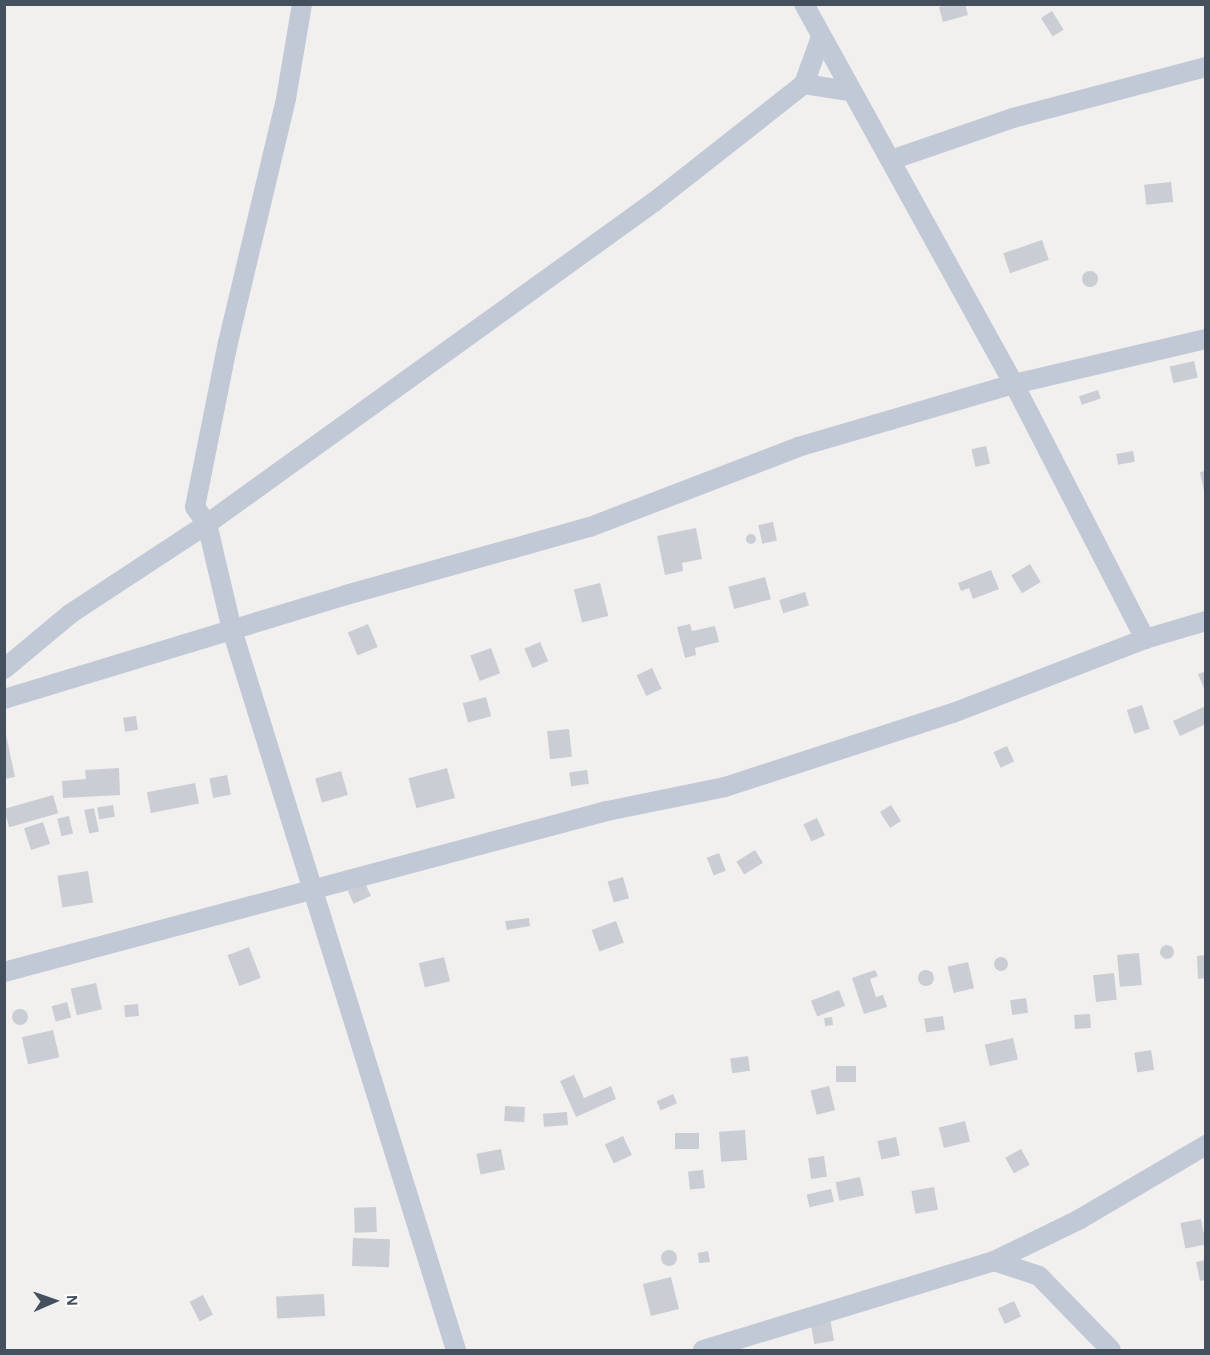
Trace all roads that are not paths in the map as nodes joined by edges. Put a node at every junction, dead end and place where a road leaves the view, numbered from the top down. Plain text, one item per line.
1 (302, 4) edge
2 (804, 4) edge
3 (821, 37) junction
4 (1206, 67) edge
5 (804, 84) junction
6 (849, 91) junction
7 (891, 160) junction
8 (1206, 339) edge
9 (1014, 384) junction
10 (207, 524) junction
11 (1206, 621) edge
12 (232, 630) junction
13 (1145, 639) junction
14 (4, 669) edge
15 (4, 699) edge
16 (313, 887) junction
17 (4, 972) edge
18 (1206, 1145) edge
19 (994, 1261) junction
20 (715, 1349) edge
21 (456, 1350) edge
22 (1111, 1350) edge

1 - 10 street
2 - 3 street
3 - 5 street
3 - 6 street
4 - 7 street
5 - 6 street
5 - 10 street
6 - 7 street
7 - 9 street
8 - 9 street
9 - 12 street
9 - 13 street
10 - 12 street
10 - 14 street
11 - 13 street
12 - 15 street
12 - 16 street
13 - 16 street
16 - 17 street
16 - 21 street
18 - 19 street
19 - 20 street
19 - 22 street

